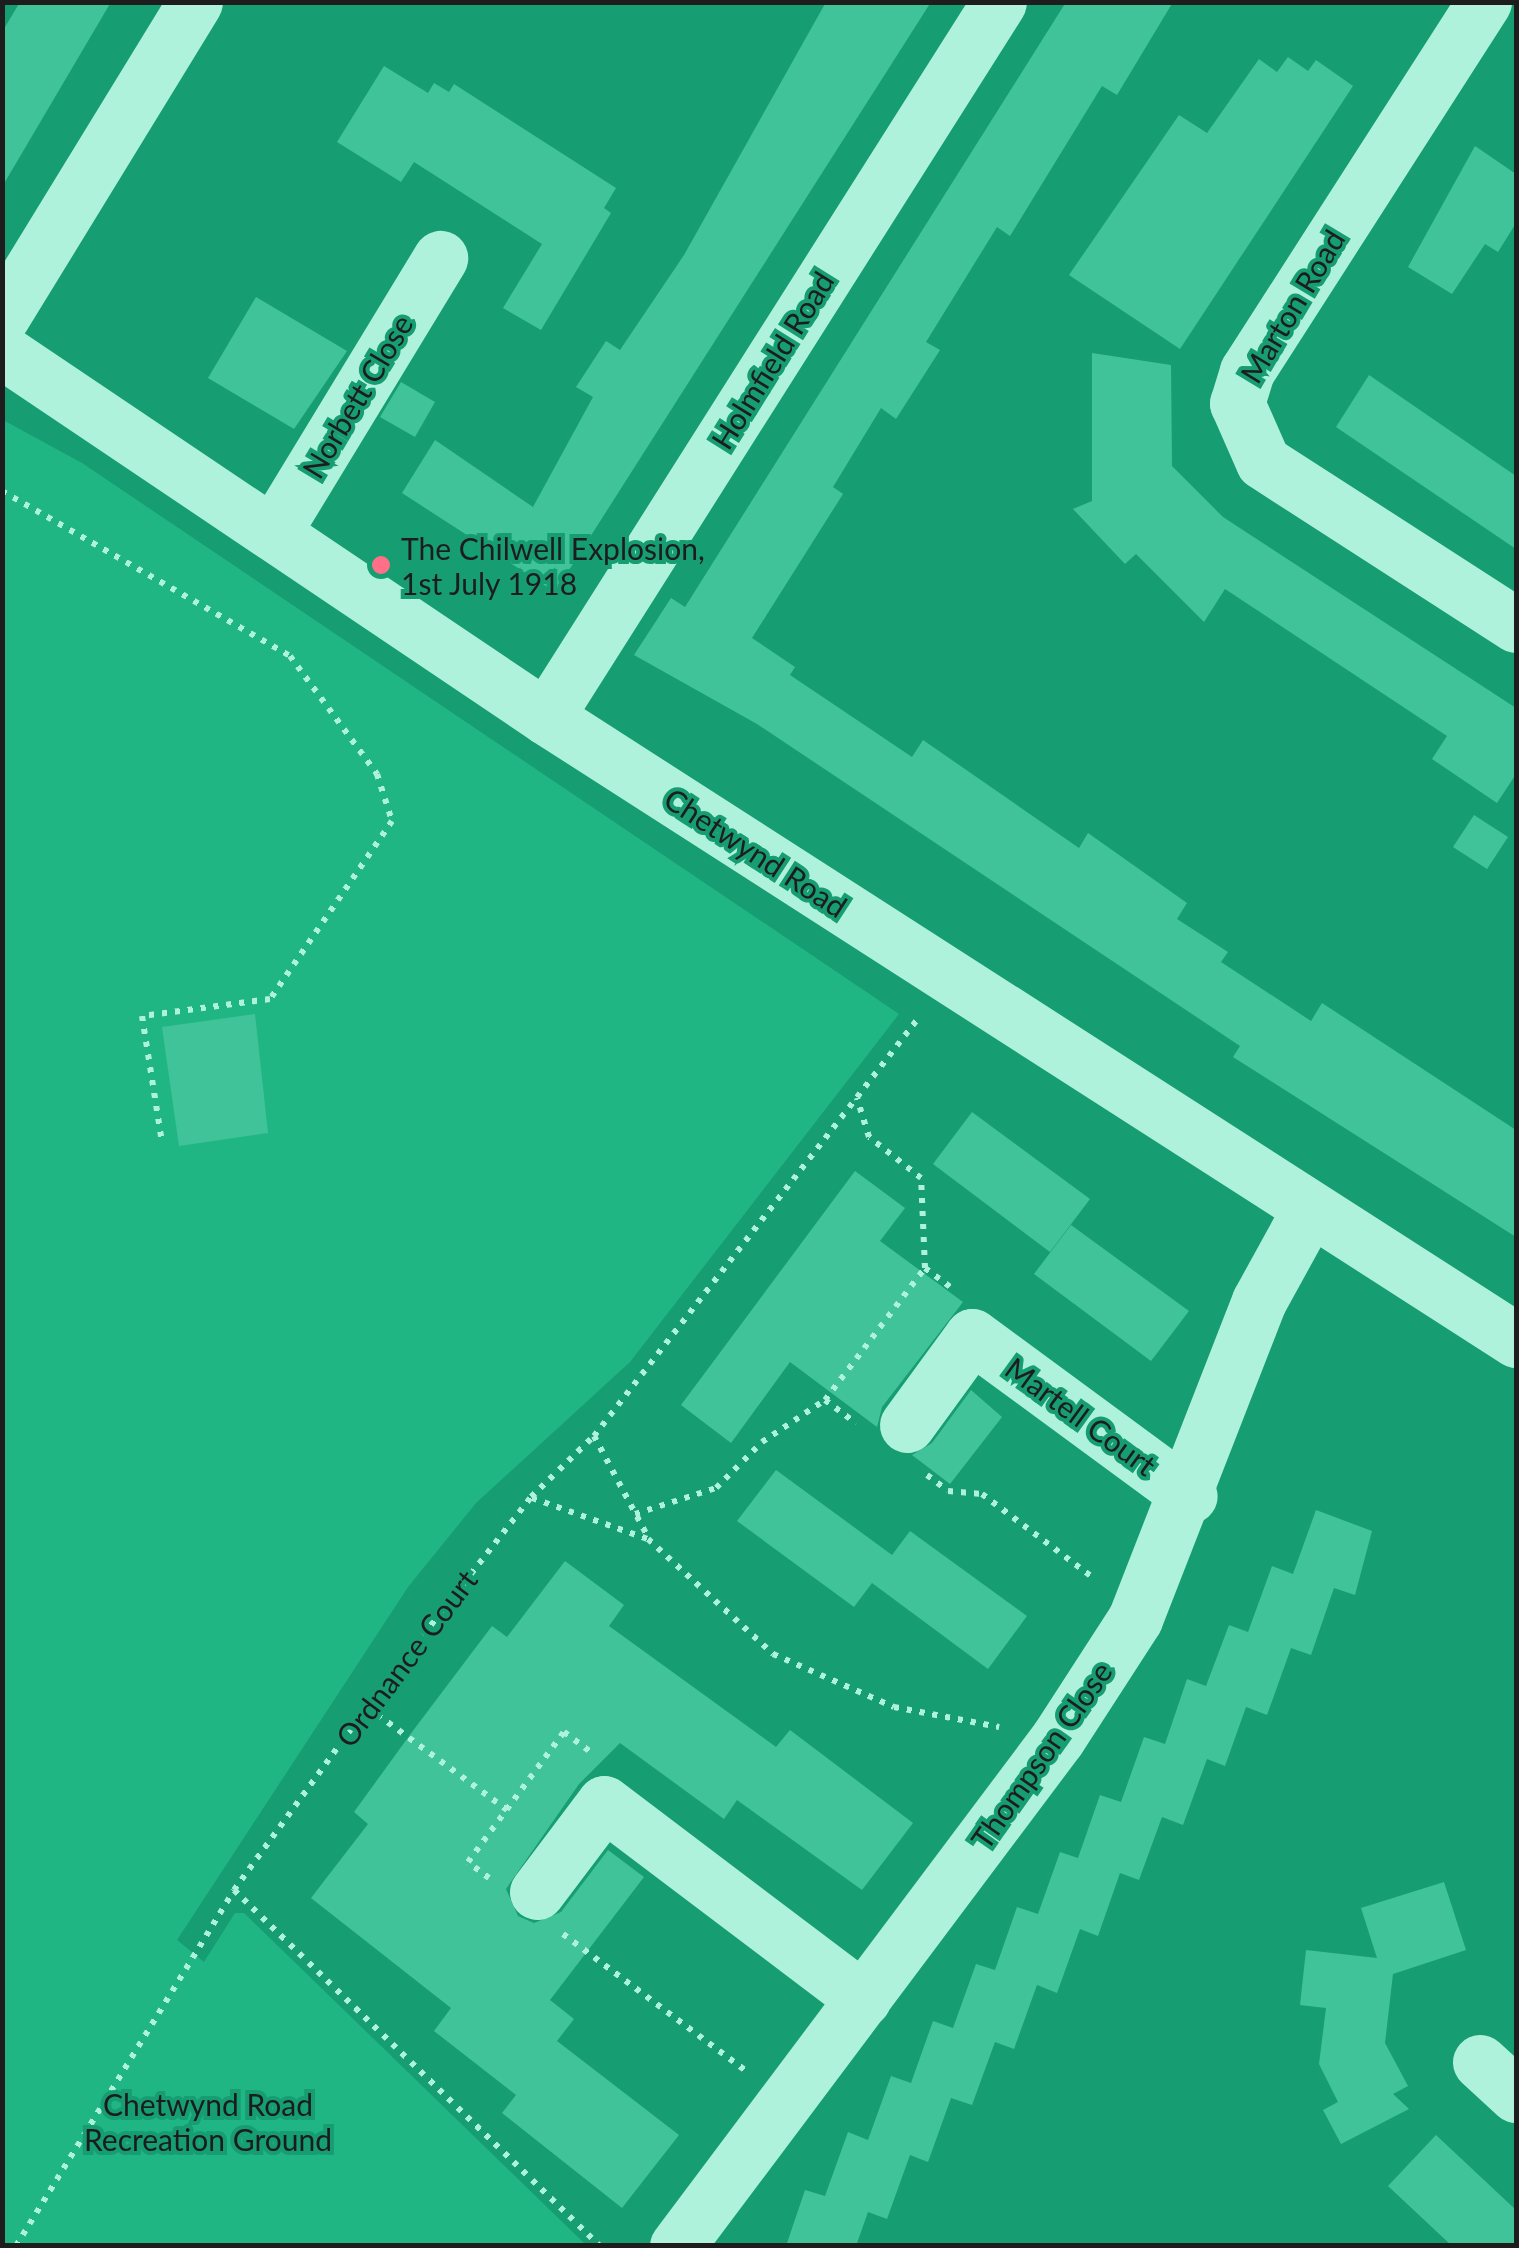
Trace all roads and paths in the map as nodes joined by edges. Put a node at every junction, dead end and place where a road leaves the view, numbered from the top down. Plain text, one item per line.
1 (195, 2) edge
2 (999, 2) edge
3 (1484, 2) edge
4 (440, 258) dead end
5 (2, 318) edge
6 (2, 351) edge
7 (2, 491) edge
8 (272, 533) junction
9 (1516, 624) edge
10 (546, 717) junction
11 (951, 977) junction
12 (856, 1098) junction
13 (162, 1142) dead end
14 (1309, 1210) junction
15 (1516, 1340) edge
16 (825, 1400) junction
17 (594, 1436) junction
18 (899, 1442) junction
19 (1190, 1496) junction
20 (531, 1498) junction
21 (635, 1514) junction
22 (648, 1538) junction
23 (1138, 1612) junction
24 (367, 1706) junction
25 (1058, 1738) junction
26 (234, 1890) junction
27 (528, 1900) junction
28 (863, 1999) junction
29 (786, 2101) junction
30 (683, 2243) edge
31 (16, 2246) edge
32 (600, 2246) edge

1 - 5 street
2 - 10 street, Holmfield Road
3 - 9 street, Marton Road
4 - 8 street, Norbett Close
6 - 8 street, Chetwynd Road
7 - 13 path
8 - 10 street, Chetwynd Road
10 - 11 street, Chetwynd Road
11 - 12 path, Ordnance Court
11 - 14 street, Chetwynd Road
12 - 16 path
12 - 17 path, Ordnance Court
14 - 15 street, Chetwynd Road
14 - 19 street, Thompson Close
16 - 18 path
16 - 21 path
17 - 20 path, Ordnance Court
17 - 21 path
18 - 19 street, Martell Court
18 - 23 path
19 - 23 street, Thompson Close
20 - 22 path
20 - 24 path, Ordnance Court
21 - 22 path
22 - 25 path
23 - 25 street, Thompson Close
24 - 26 path, Ordnance Court
24 - 27 path
25 - 28 street, Thompson Close
26 - 31 path, Ordnance Court
26 - 32 path
27 - 28 street
27 - 29 path
28 - 29 street, Thompson Close
29 - 30 street, Thompson Close

